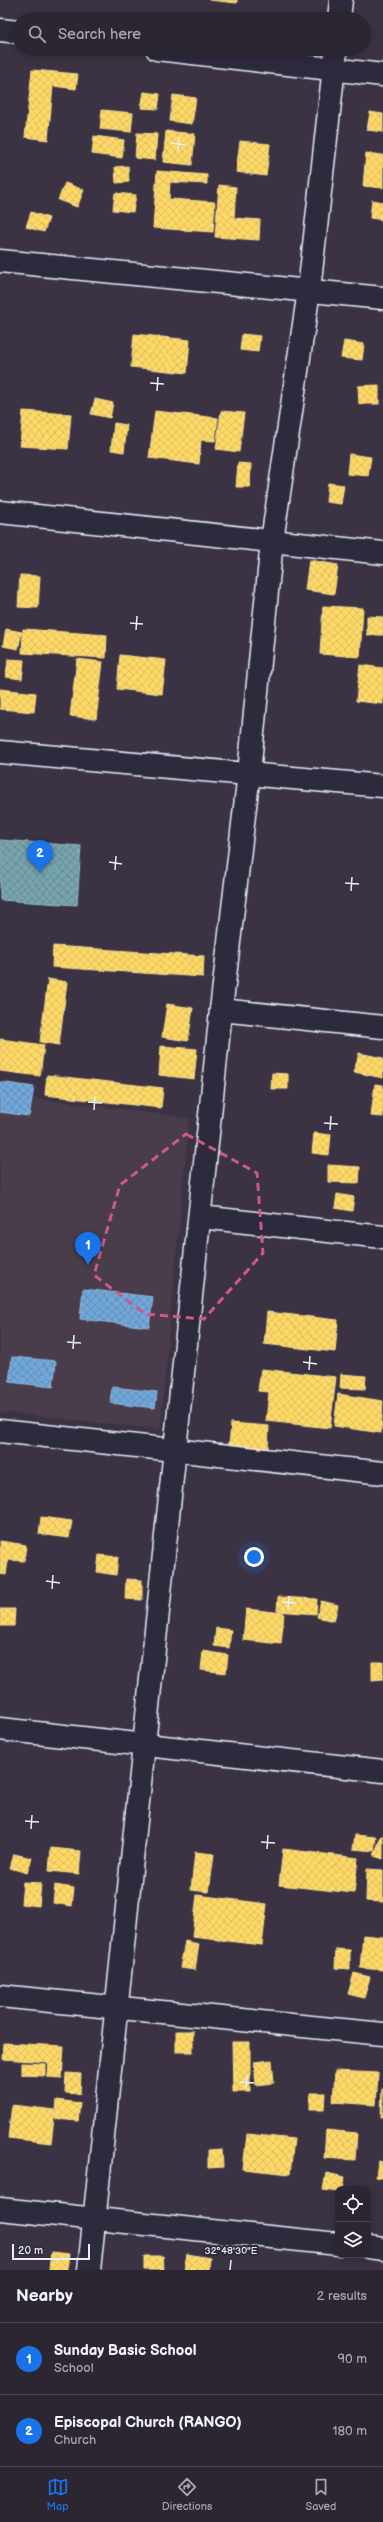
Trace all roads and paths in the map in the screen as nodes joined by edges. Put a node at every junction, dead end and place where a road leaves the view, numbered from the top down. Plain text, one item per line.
1 (341, 0) edge
2 (340, 12) edge
3 (0, 30) edge
4 (12, 31) edge
5 (216, 56) edge
6 (335, 56) edge
7 (334, 70) junction
8 (383, 75) edge
9 (0, 261) edge
10 (309, 290) junction
11 (383, 298) edge
12 (0, 512) edge
13 (272, 541) junction
14 (383, 553) edge
15 (0, 752) edge
16 (249, 773) junction
17 (383, 786) edge
18 (221, 1010) junction
19 (383, 1027) edge
20 (200, 1217) junction
21 (383, 1237) edge
22 (0, 1431) edge
23 (175, 1449) junction
24 (383, 1473) edge
25 (0, 1729) edge
26 (143, 1743) junction
27 (383, 1772) edge
28 (0, 1996) edge
29 (116, 2008) junction
30 (383, 2034) edge
31 (0, 2210) edge
32 (94, 2219) junction
33 (335, 2244) edge
34 (371, 2247) edge
35 (383, 2249) edge
36 (89, 2270) edge

1 - 2 street
3 - 4 street
5 - 7 street
6 - 7 street
7 - 8 street
7 - 10 street
9 - 10 street
10 - 11 street
10 - 13 street
12 - 13 street
13 - 14 street
13 - 16 street
15 - 16 street
16 - 17 street
16 - 18 street
18 - 19 street
18 - 20 street
20 - 21 street
20 - 23 street
22 - 23 street
23 - 24 street
23 - 26 street
25 - 26 street
26 - 27 street
26 - 29 street
28 - 29 street
29 - 30 street
29 - 32 street
31 - 32 street
32 - 33 street
32 - 36 street
34 - 35 street

